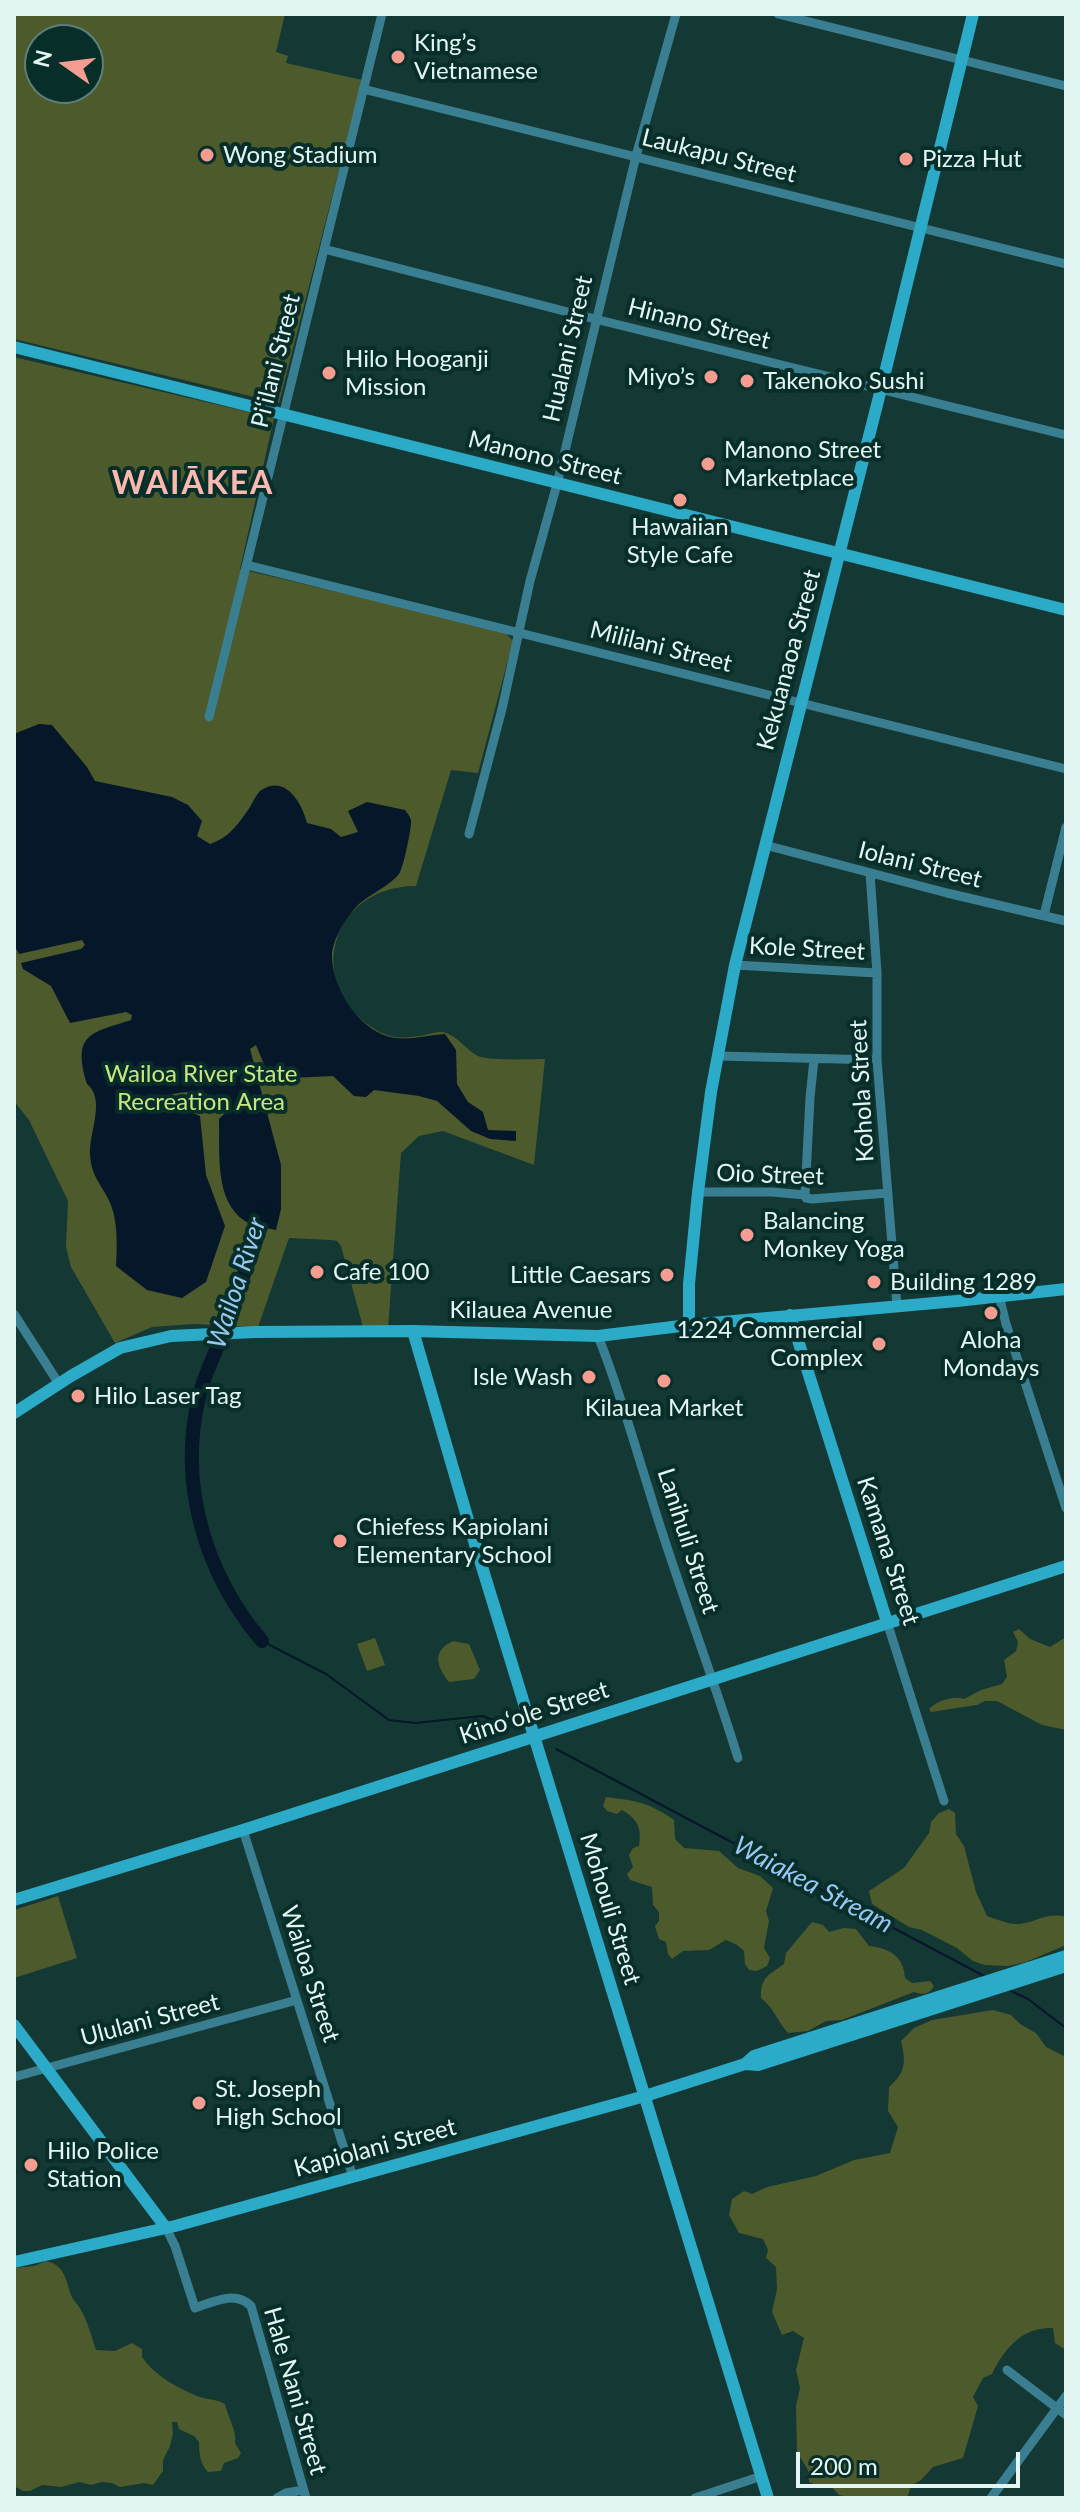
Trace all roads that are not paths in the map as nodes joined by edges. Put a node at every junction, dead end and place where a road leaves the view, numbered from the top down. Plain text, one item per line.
1 (382, 14) edge
2 (676, 14) edge
3 (778, 14) edge
4 (973, 14) edge
5 (963, 61) junction
6 (1066, 86) edge
7 (363, 89) junction
8 (636, 156) junction
9 (921, 228) junction
10 (324, 249) junction
11 (1066, 264) edge
12 (595, 319) junction
13 (14, 347) edge
14 (881, 389) junction
15 (284, 416) junction
16 (1066, 435) edge
17 (557, 484) junction
18 (840, 553) junction
19 (247, 565) junction
20 (1066, 610) edge
21 (520, 632) junction
22 (801, 703) junction
23 (209, 717) dead end
24 (1066, 769) edge
25 (1066, 827) edge
26 (469, 834) dead end
27 (765, 845) junction
28 (870, 873) junction
29 (1044, 915) junction
30 (1066, 921) edge
31 (735, 965) junction
32 (877, 973) junction
33 (719, 1056) junction
34 (814, 1059) junction
35 (877, 1060) junction
36 (698, 1192) junction
37 (888, 1193) junction
38 (805, 1195) junction
39 (1066, 1289) edge
40 (999, 1295) junction
41 (897, 1306) junction
42 (14, 1314) edge
43 (790, 1315) junction
44 (689, 1325) junction
45 (413, 1331) junction
46 (598, 1336) junction
47 (59, 1384) junction
48 (14, 1413) edge
49 (1066, 1508) edge
50 (1066, 1566) edge
51 (887, 1622) junction
52 (713, 1679) junction
53 (534, 1736) junction
54 (738, 1758) dead end
55 (944, 1801) dead end
56 (243, 1830) junction
57 (14, 1900) edge
58 (1066, 1956) edge
59 (1066, 1966) edge
60 (1024, 1975) junction
61 (297, 2000) junction
62 (14, 2025) edge
63 (47, 2068) junction
64 (14, 2077) edge
65 (645, 2096) junction
66 (353, 2177) junction
67 (166, 2228) junction
68 (14, 2262) edge
69 (1007, 2370) dead end
70 (1066, 2396) edge
71 (1062, 2412) edge
72 (762, 2476) junction
73 (304, 2494) edge
74 (277, 2498) edge
75 (695, 2498) edge
76 (768, 2498) edge
77 (991, 2498) edge

1 - 7 street, Pi‘ilani Street
2 - 8 street, Hualani Street
3 - 5 street
4 - 5 street, Kekuanaoa Street
5 - 6 street
5 - 9 street, Kekuanaoa Street
7 - 8 street, Laukapu Street
7 - 10 street, Pi‘ilani Street
8 - 9 street, Laukapu Street
8 - 12 street, Hualani Street
9 - 11 street, Laukapu Street
9 - 14 street, Kekuanaoa Street
10 - 12 street, Hinano Street
10 - 15 street, Pi‘ilani Street
12 - 14 street, Hinano Street
12 - 17 street, Hualani Street
13 - 15 street, Manono Street
14 - 16 street, Hinano Street
14 - 18 street, Kekuanaoa Street
15 - 17 street, Manono Street
15 - 19 street, Pi‘ilani Street
17 - 18 street, Manono Street
17 - 21 street, Hualani Street
18 - 20 street, Manono Street
18 - 22 street, Kekuanaoa Street
19 - 21 street, Mililani Street
19 - 23 street, Pi‘ilani Street
21 - 22 street, Mililani Street
21 - 26 street, Hualani Street
22 - 24 street, Mililani Street
22 - 27 street, Kekuanaoa Street
25 - 29 street
27 - 28 street, Iolani Street
27 - 31 street, Kekuanaoa Street
28 - 29 street, Iolani Street
28 - 32 street, Kohola Street
29 - 30 street, Iolani Street
31 - 32 street, Kole Street
31 - 33 street, Kekuanaoa Street
32 - 35 street, Kohola Street
33 - 34 street
33 - 36 street, Kekuanaoa Street
34 - 35 street
34 - 38 street
35 - 37 street, Kohola Street
36 - 38 street, Oio Street
36 - 44 street, Kekuanaoa Street
37 - 38 street, Oio Street
37 - 41 street, Kohola Street
39 - 40 street, Kilauea Avenue
40 - 41 street, Kilauea Avenue
40 - 49 street
41 - 43 street, Kilauea Avenue
42 - 47 street
43 - 44 street, Kilauea Avenue
43 - 51 street, Kamana Street
44 - 46 street, Kilauea Avenue
45 - 46 street, Kilauea Avenue
45 - 47 street, Kilauea Avenue
45 - 53 street, Mohouli Street
46 - 52 street, Lanihuli Street
47 - 48 street, Kilauea Avenue
50 - 51 street, Kinoʻole Street
51 - 52 street, Kinoʻole Street
51 - 55 street, Kamana Street
52 - 53 street, Kinoʻole Street
52 - 54 street, Lanihuli Street
53 - 56 street, Kinoʻole Street
53 - 65 street, Mohouli Street
56 - 57 street, Kinoʻole Street
56 - 61 street, Wailoa Street
58 - 60 street, Kapiolani Street
59 - 60 street, Kapiolani Street
60 - 65 street, Kapiolani Street
61 - 63 street, Ululani Street
61 - 66 street, Wailoa Street
62 - 63 street
63 - 64 street, Ululani Street
63 - 67 street
65 - 66 street, Kapiolani Street
65 - 72 street, Mohouli Street
66 - 67 street, Kapiolani Street
67 - 68 street, Kapiolani Street
67 - 73 street, Hale Nani Street
69 - 71 street
70 - 71 street
71 - 77 street
72 - 75 street
72 - 76 street, Mohouli Street
73 - 74 street

